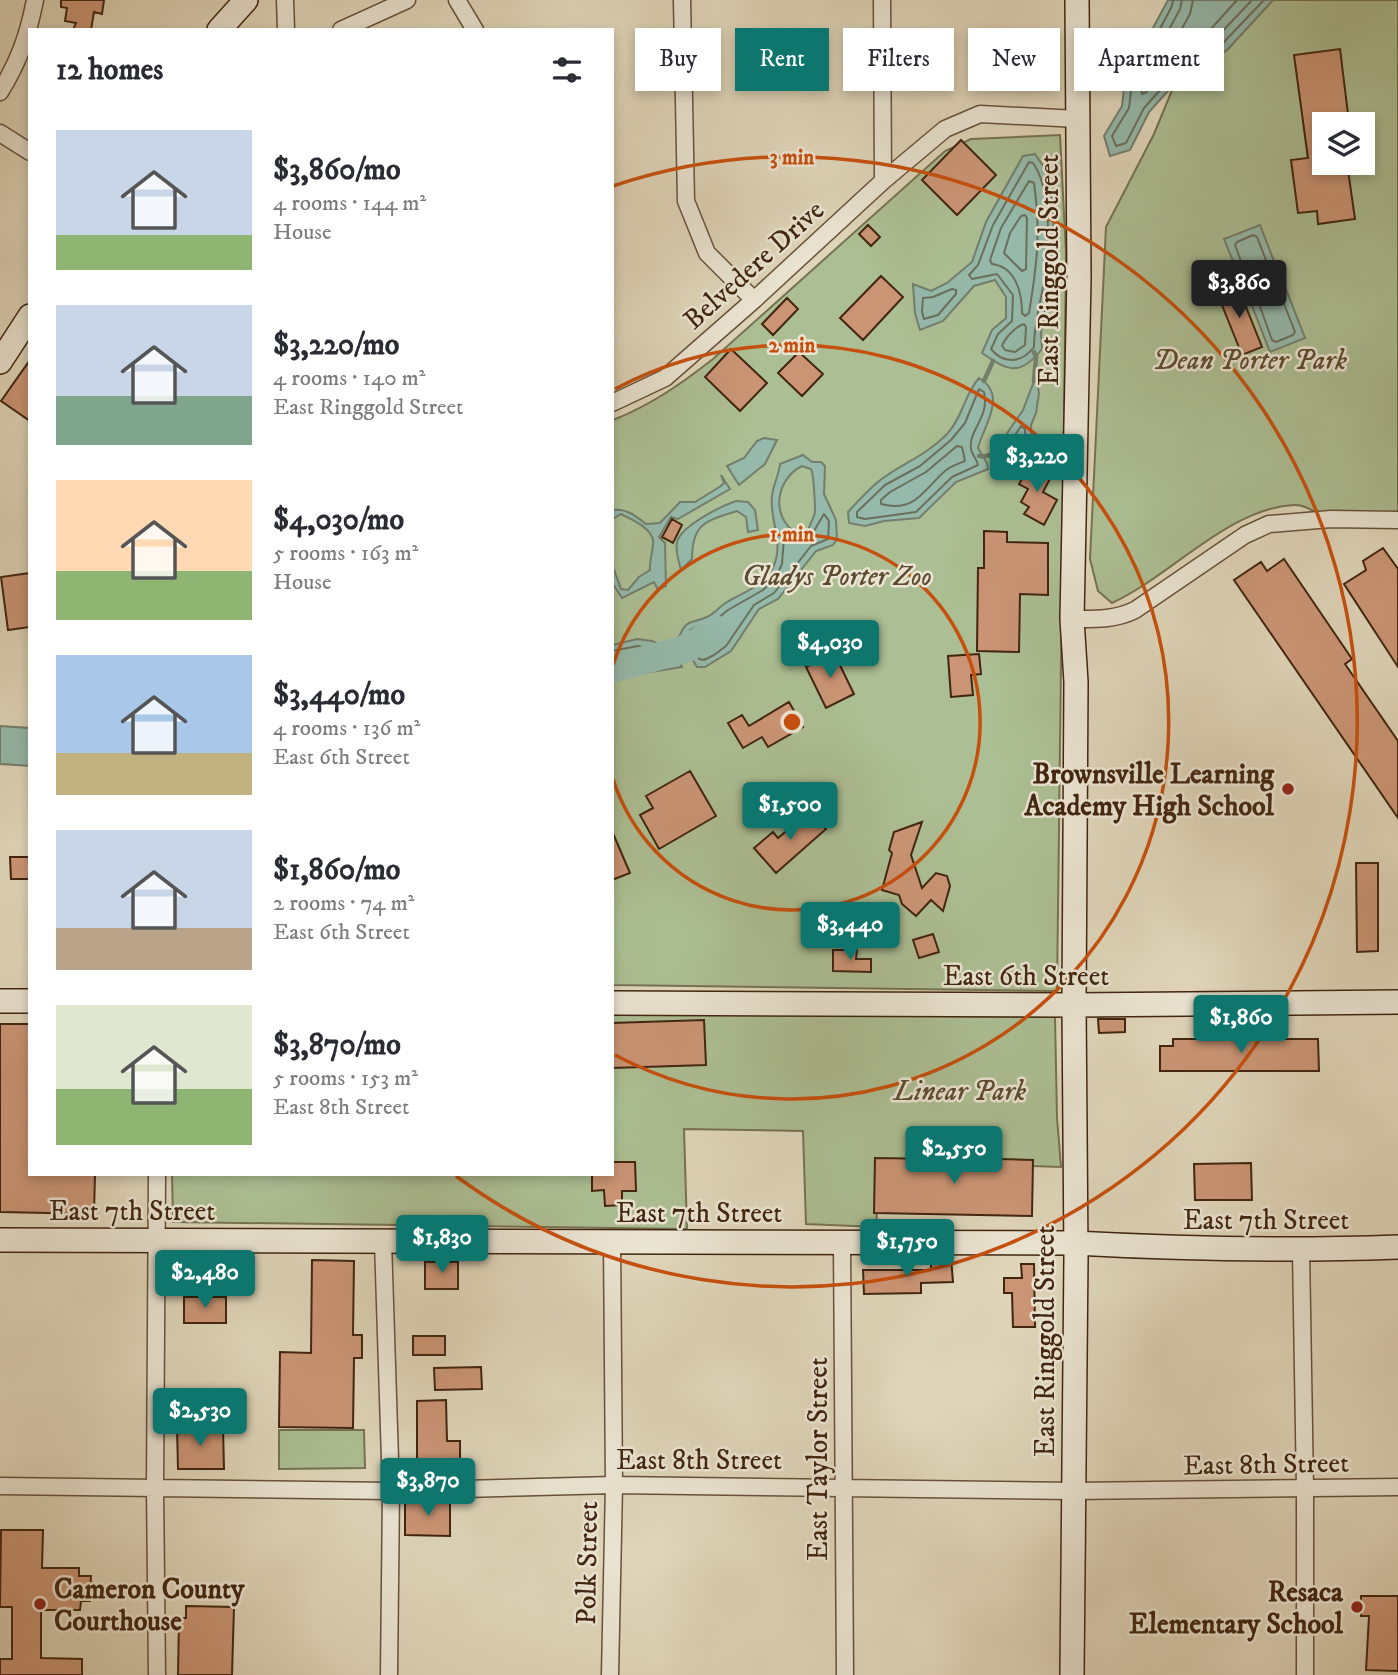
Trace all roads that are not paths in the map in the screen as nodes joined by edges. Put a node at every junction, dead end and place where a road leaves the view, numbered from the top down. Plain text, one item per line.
1 (35, 0) edge
2 (246, 0) edge
3 (285, 0) edge
4 (407, 0) edge
5 (457, 0) edge
6 (682, 0) edge
7 (882, 0) edge
8 (1077, 0) edge
9 (29, 28) edge
10 (221, 28) edge
11 (286, 28) edge
12 (345, 28) edge
13 (474, 28) edge
14 (28, 35) edge
15 (0, 92) edge
16 (1078, 119) junction
17 (0, 133) edge
18 (28, 151) edge
19 (883, 181) junction
20 (754, 300) junction
21 (28, 319) edge
22 (0, 362) edge
23 (614, 402) edge
24 (1398, 520) edge
25 (1072, 619) junction
26 (0, 1000) edge
27 (28, 1001) edge
28 (1398, 1002) edge
29 (614, 1003) edge
30 (1074, 1005) junction
31 (157, 1176) edge
32 (0, 1240) edge
33 (158, 1240) junction
34 (383, 1241) junction
35 (612, 1241) junction
36 (842, 1242) junction
37 (1075, 1243) junction
38 (1398, 1247) edge
39 (1301, 1251) junction
40 (614, 1485) junction
41 (0, 1486) edge
42 (844, 1486) junction
43 (155, 1487) junction
44 (1398, 1487) edge
45 (1305, 1489) junction
46 (391, 1491) junction
47 (1073, 1491) junction
48 (157, 1675) edge
49 (388, 1675) edge
50 (610, 1675) edge
51 (845, 1675) edge
52 (1072, 1675) edge
53 (1305, 1675) edge

1 - 9 street
2 - 10 main road
3 - 11 street
4 - 12 street
5 - 13 street
6 - 20 street
7 - 19 street
8 - 16 main road, East Ringgold Street
14 - 15 street
16 - 19 street, Belvedere Drive
16 - 25 main road, East Ringgold Street
17 - 18 street
19 - 20 street, Belvedere Drive
20 - 23 street, Belvedere Drive
21 - 22 main road
24 - 25 street
25 - 30 main road, East Ringgold Street
26 - 27 main road
28 - 30 main road, East 6th Street
29 - 30 main road, East 6th Street
30 - 37 main road, East Ringgold Street
31 - 33 street
32 - 33 main road, East 7th Street
33 - 34 main road, East 7th Street
33 - 43 street
34 - 35 main road, East 7th Street
34 - 46 street
35 - 36 main road, East 7th Street
35 - 40 street, Polk Street
36 - 37 main road, East 7th Street
36 - 42 street, East Taylor Street
37 - 39 main road, East 7th Street
37 - 47 main road, East Ringgold Street
38 - 39 main road, East 7th Street
39 - 45 street
40 - 42 street, East 8th Street
40 - 46 street, East 8th Street
40 - 50 street, Polk Street
41 - 43 street, East 8th Street
42 - 47 street, East 8th Street
42 - 51 street, East Taylor Street
43 - 46 street, East 8th Street
43 - 48 street
44 - 45 street, East 8th Street
45 - 47 street, East 8th Street
45 - 53 street
46 - 49 street
47 - 52 main road, East Ringgold Street

